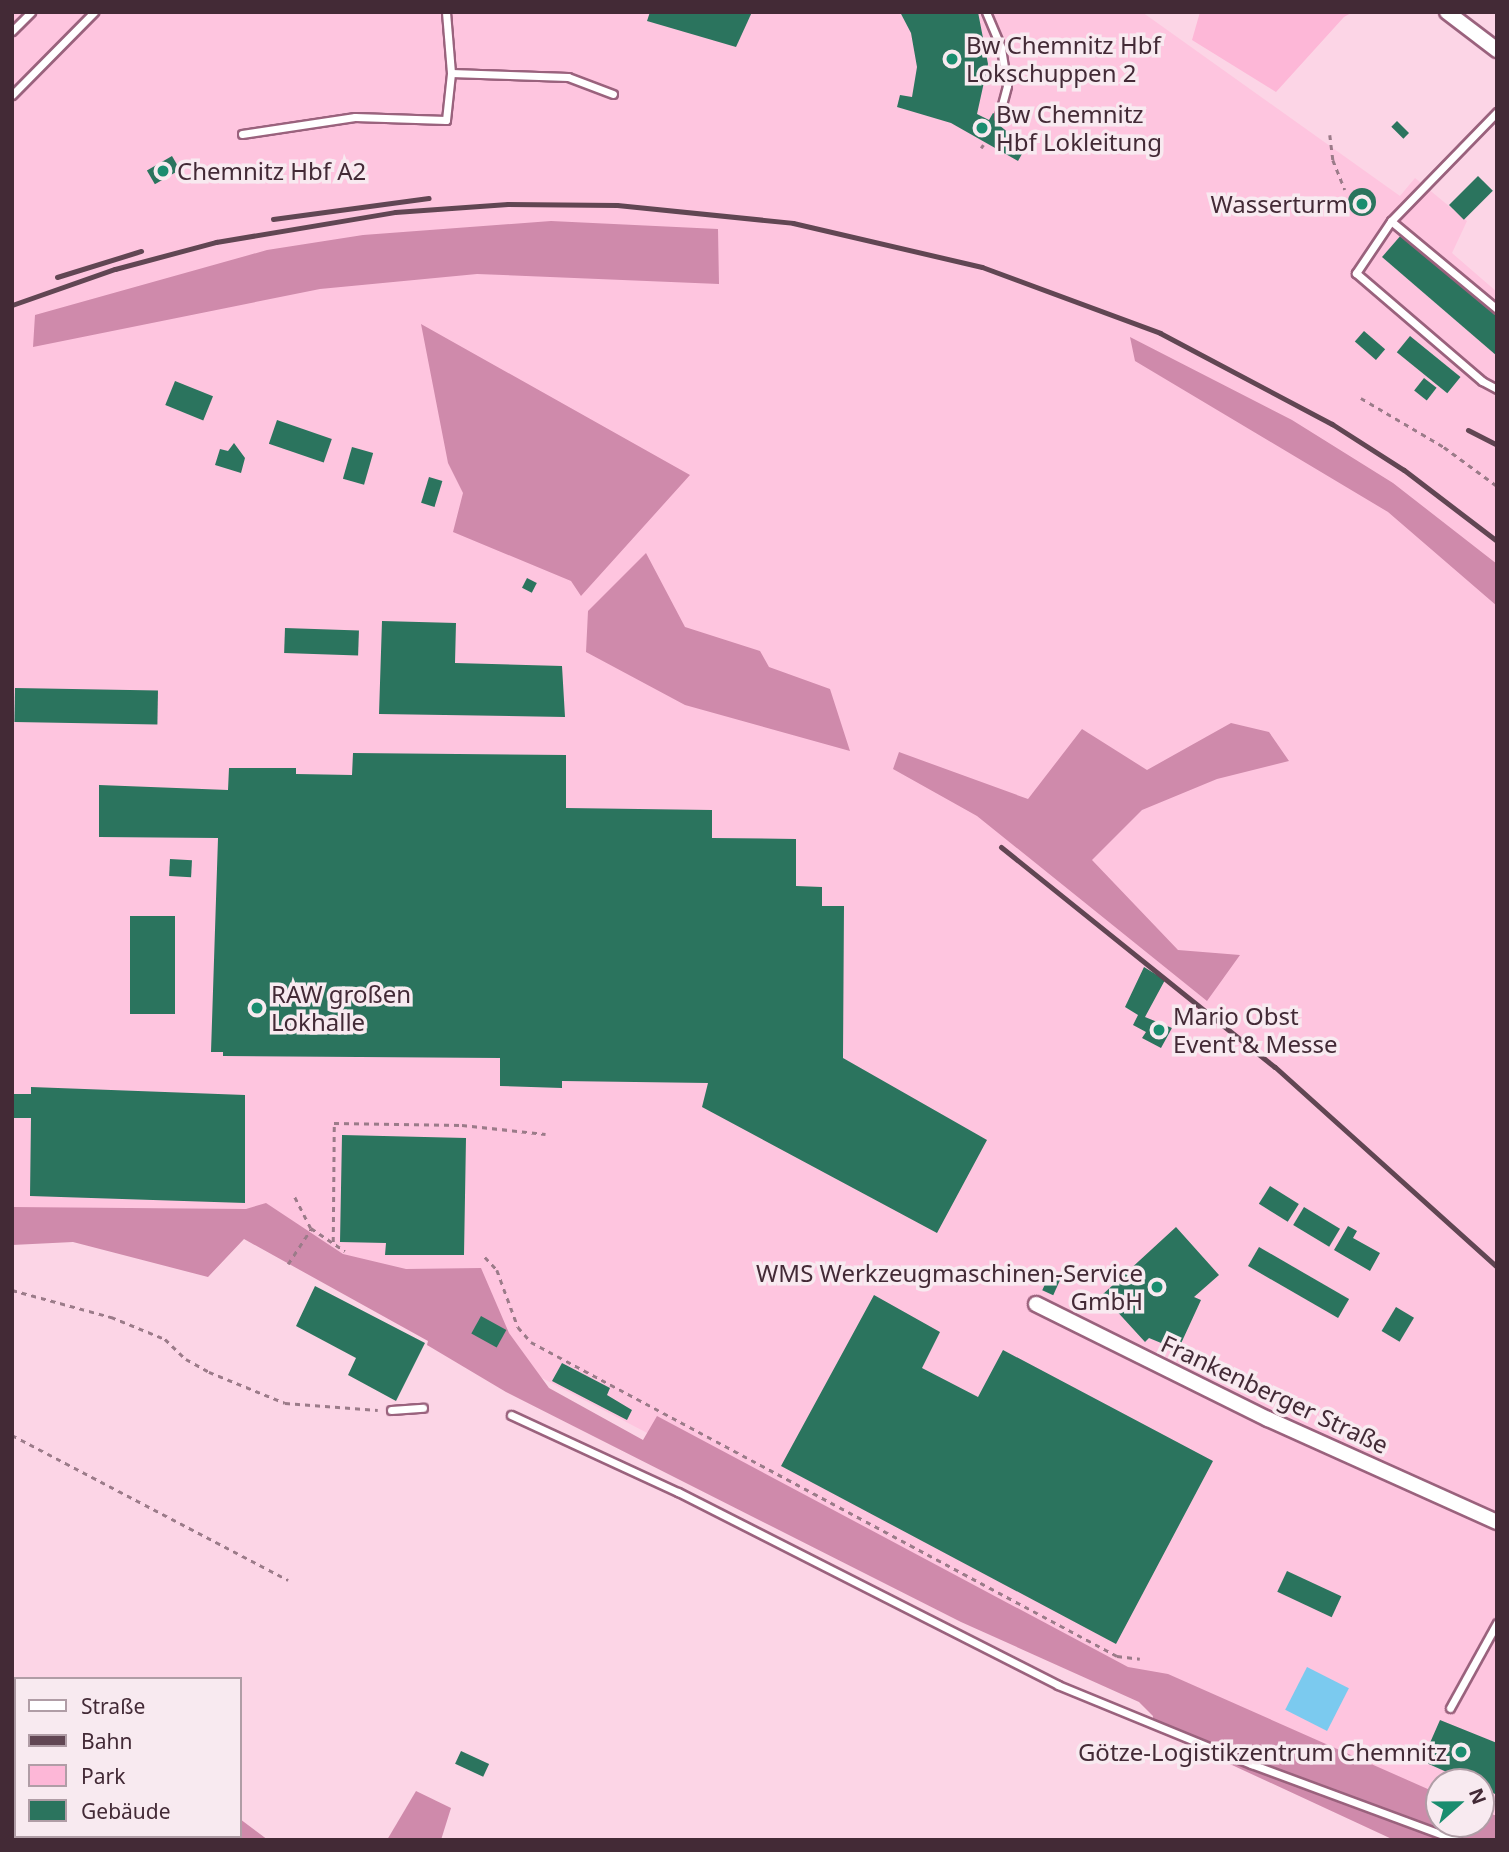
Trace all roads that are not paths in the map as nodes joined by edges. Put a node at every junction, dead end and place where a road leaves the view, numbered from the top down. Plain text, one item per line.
1 (31, 12) edge
2 (94, 12) edge
3 (446, 12) edge
4 (986, 12) edge
5 (1447, 12) edge
6 (12, 31) edge
7 (1497, 50) edge
8 (451, 73) junction
9 (613, 94) dead end
10 (12, 95) edge
11 (1497, 112) edge
12 (999, 116) dead end
13 (242, 134) dead end
14 (1391, 221) junction
15 (1497, 309) edge
16 (1497, 389) edge
17 (1036, 1304) dead end
18 (423, 1408) dead end
19 (391, 1410) road end
20 (511, 1415) dead end
21 (1497, 1522) edge
22 (1497, 1623) edge
23 (1450, 1707) dead end
24 (1457, 1840) edge

1 - 6 lane
2 - 10 lane
3 - 8 lane
4 - 12 lane
5 - 7 street
8 - 9 lane
8 - 13 lane
11 - 14 lane
14 - 15 lane
14 - 16 lane
17 - 21 street, Frankenberger Straße
18 - 19 lane
20 - 24 lane
22 - 23 lane

